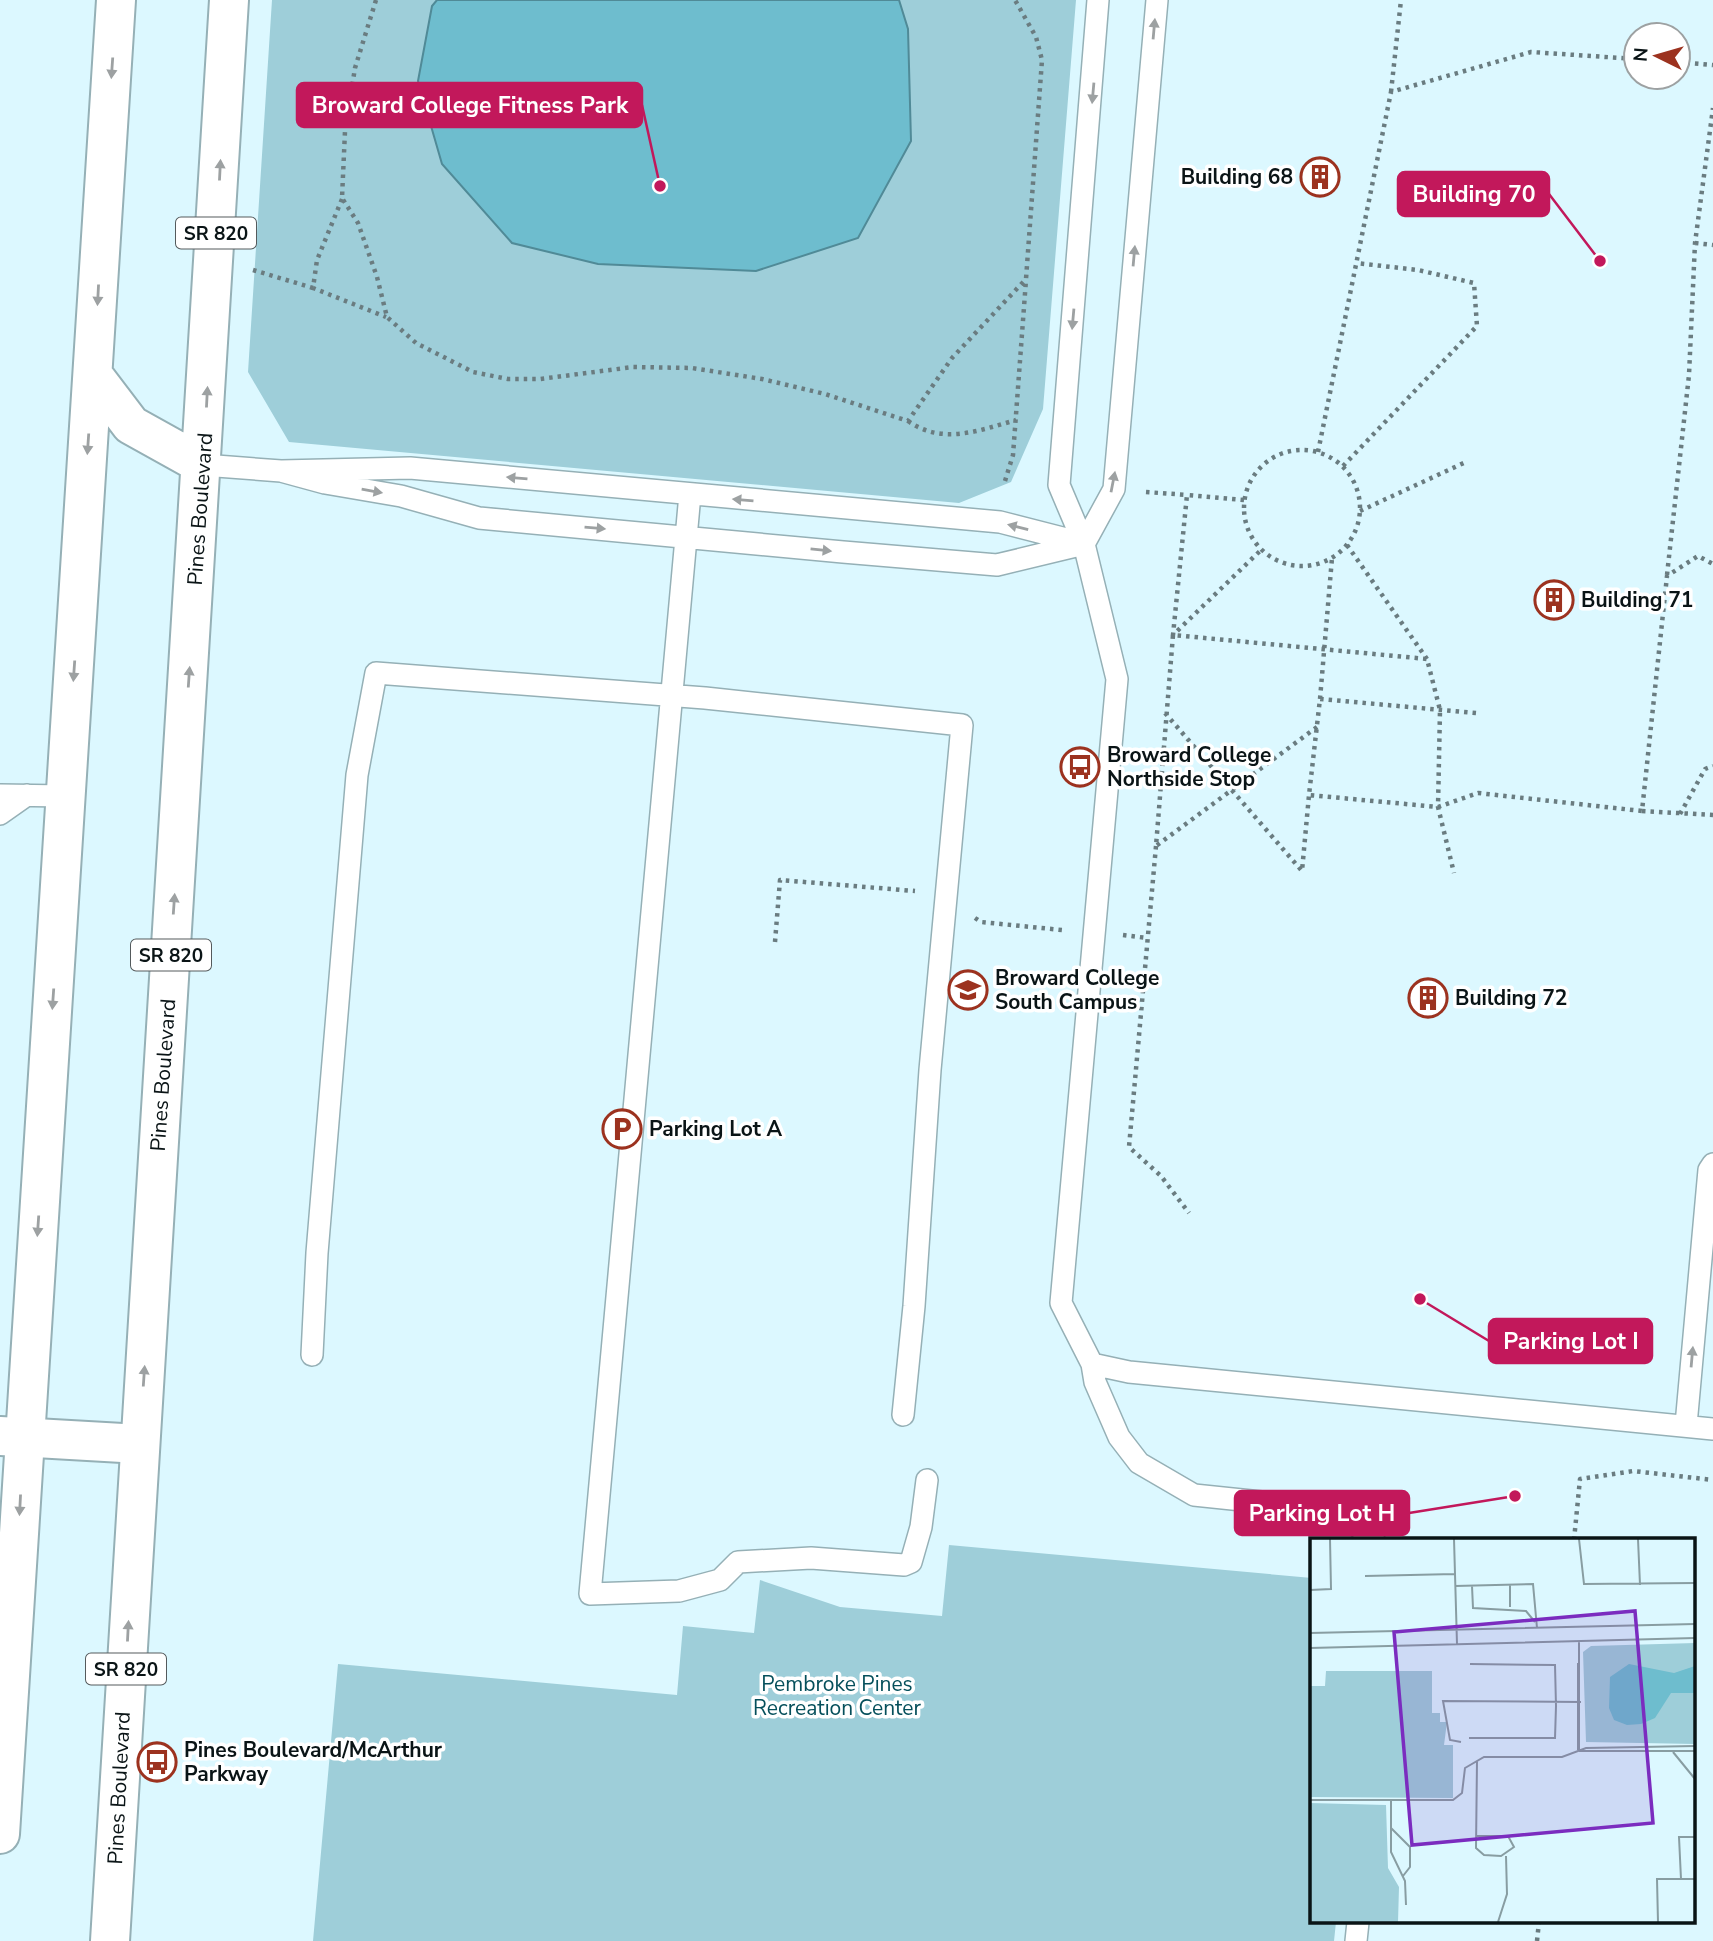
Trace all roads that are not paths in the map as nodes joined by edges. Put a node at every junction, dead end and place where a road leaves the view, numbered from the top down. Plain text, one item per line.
1 (116, 0) edge
2 (229, 0) edge
3 (1098, 0) edge
4 (1157, 0) edge
5 (93, 375) junction
6 (203, 465) junction
7 (281, 471) junction
8 (690, 494) junction
9 (686, 536) junction
10 (1084, 544) junction
11 (671, 695) junction
12 (0, 795) edge
13 (27, 795) junction
14 (66, 796) junction
15 (0, 814) edge
16 (1713, 1164) edge
17 (1707, 1257) edge
18 (312, 1355) dead end
19 (1092, 1364) junction
20 (903, 1415) dead end
21 (1686, 1425) junction
22 (1713, 1429) edge
23 (12, 1436) edge
24 (140, 1444) junction
25 (927, 1480) dead end
26 (1372, 1538) edge
27 (0, 1834) edge
28 (110, 1941) edge

1 -> 5 main road
6 -> 2 main road, Pines Boulevard / SR 820
3 -> 10 lane
10 -> 4 lane
5 - 6 main road
5 -> 14 main road
6 - 7 lane
24 -> 6 main road, Pines Boulevard / SR 820
8 -> 7 lane
7 -> 9 lane
8 - 9 lane
10 -> 8 lane
9 -> 10 lane
9 - 11 lane
10 - 19 lane
11 - 18 lane
11 - 20 lane
11 - 25 lane
12 - 13 lane
13 - 14 lane
13 - 15 lane
14 -> 23 main road
16 - 17 lane
21 -> 17 lane
19 - 21 lane
19 - 26 lane
21 - 22 lane
23 - 24 main road
23 -> 27 main road
28 -> 24 main road, Pines Boulevard / SR 820

